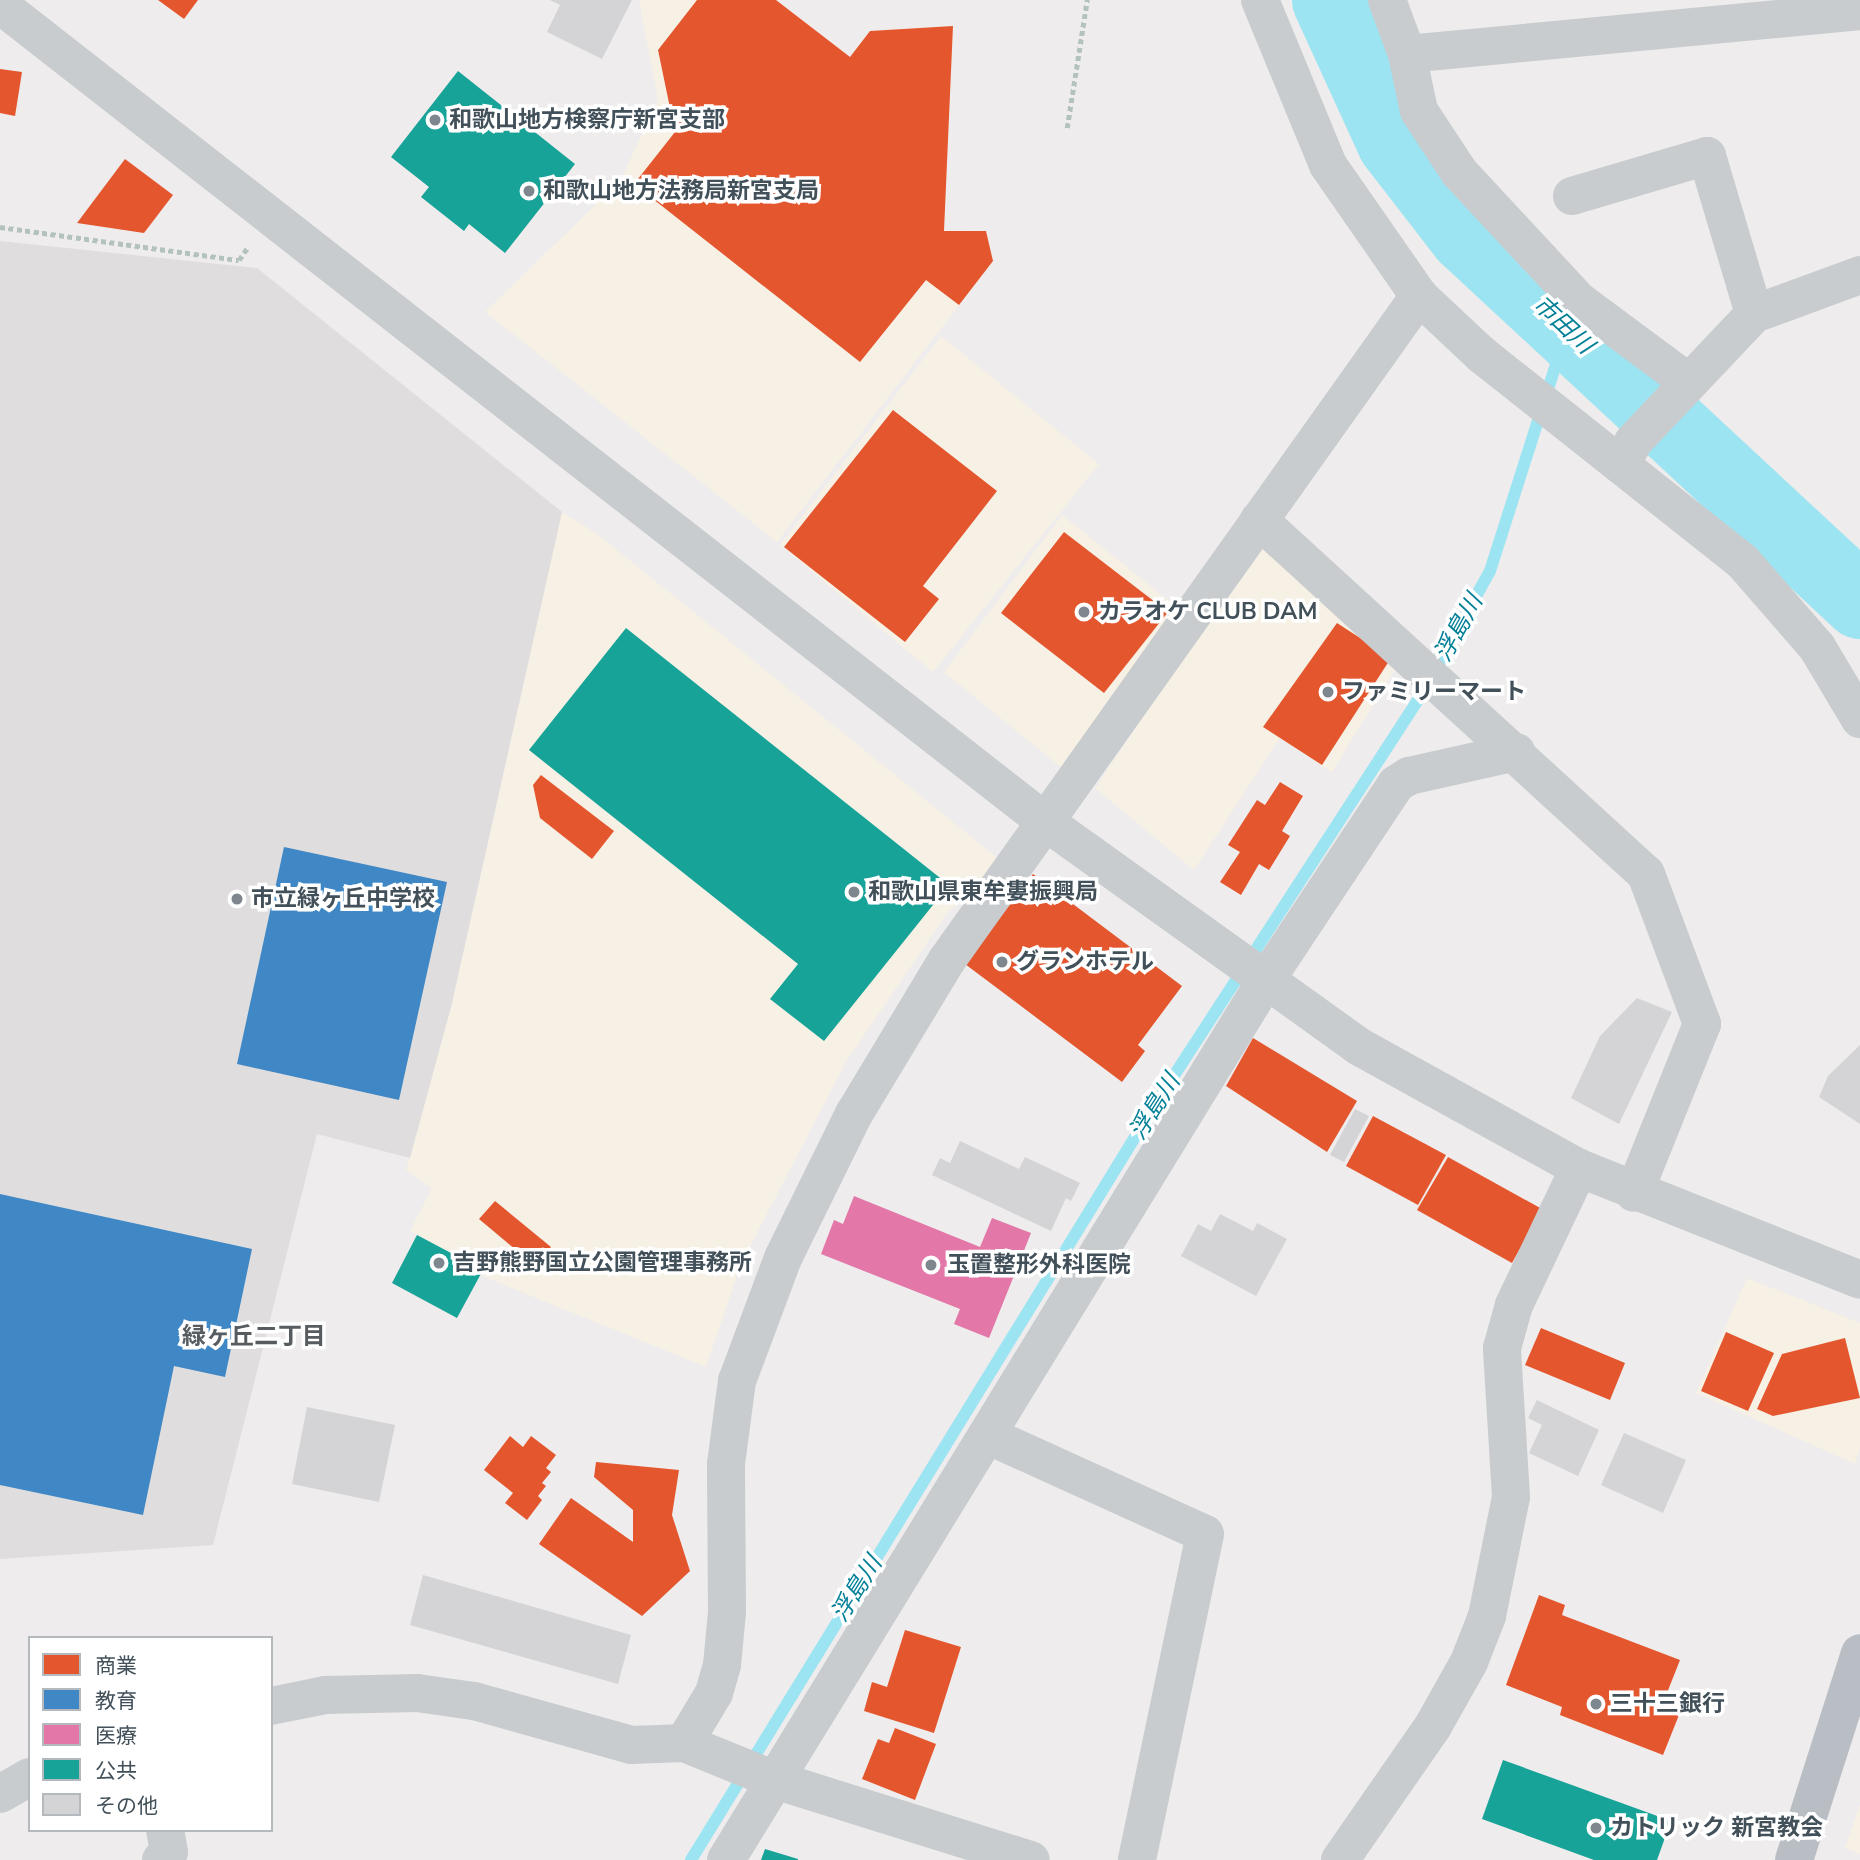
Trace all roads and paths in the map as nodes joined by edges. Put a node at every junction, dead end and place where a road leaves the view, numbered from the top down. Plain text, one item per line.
1 (1087, 0) edge
2 (1260, 0) edge
3 (1387, 0) edge
4 (0, 5) edge
5 (1860, 11) edge
6 (1407, 54) junction
7 (1067, 128) dead end
8 (1572, 197) dead end
9 (270, 215) junction
10 (0, 227) edge
11 (1860, 275) edge
12 (1419, 296) junction
13 (1754, 314) junction
14 (1688, 382) junction
15 (1627, 454) junction
16 (1259, 520) junction
17 (1860, 719) edge
18 (1516, 752) junction
19 (1047, 823) junction
20 (1266, 980) junction
21 (1579, 1168) junction
22 (1634, 1193) junction
23 (1860, 1280) edge
24 (987, 1435) junction
25 (1860, 1653) edge
26 (273, 1706) edge
27 (684, 1743) junction
28 (28, 1778) edge
29 (775, 1780) junction
30 (0, 1794) edge
31 (165, 1832) edge
32 (162, 1860) edge
33 (726, 1860) edge
34 (1031, 1860) edge
35 (1137, 1860) edge
36 (1340, 1860) edge
37 (1794, 1860) edge

1 - 7 path
2 - 12 street
3 - 6 street
4 - 9 street
5 - 6 street
6 - 14 street
8 - 13 street
9 - 10 path
9 - 19 street
11 - 13 street
12 - 15 street
12 - 16 street
13 - 14 street
14 - 15 street
15 - 17 street
16 - 18 street
16 - 19 street
18 - 20 street
18 - 22 street
19 - 20 street
19 - 27 street
20 - 21 street
20 - 24 street
21 - 22 street
21 - 36 street
22 - 23 street
24 - 29 street
24 - 35 street
25 - 37 highway
26 - 27 street
27 - 29 street
28 - 30 street
29 - 33 street
29 - 34 street
31 - 32 street

